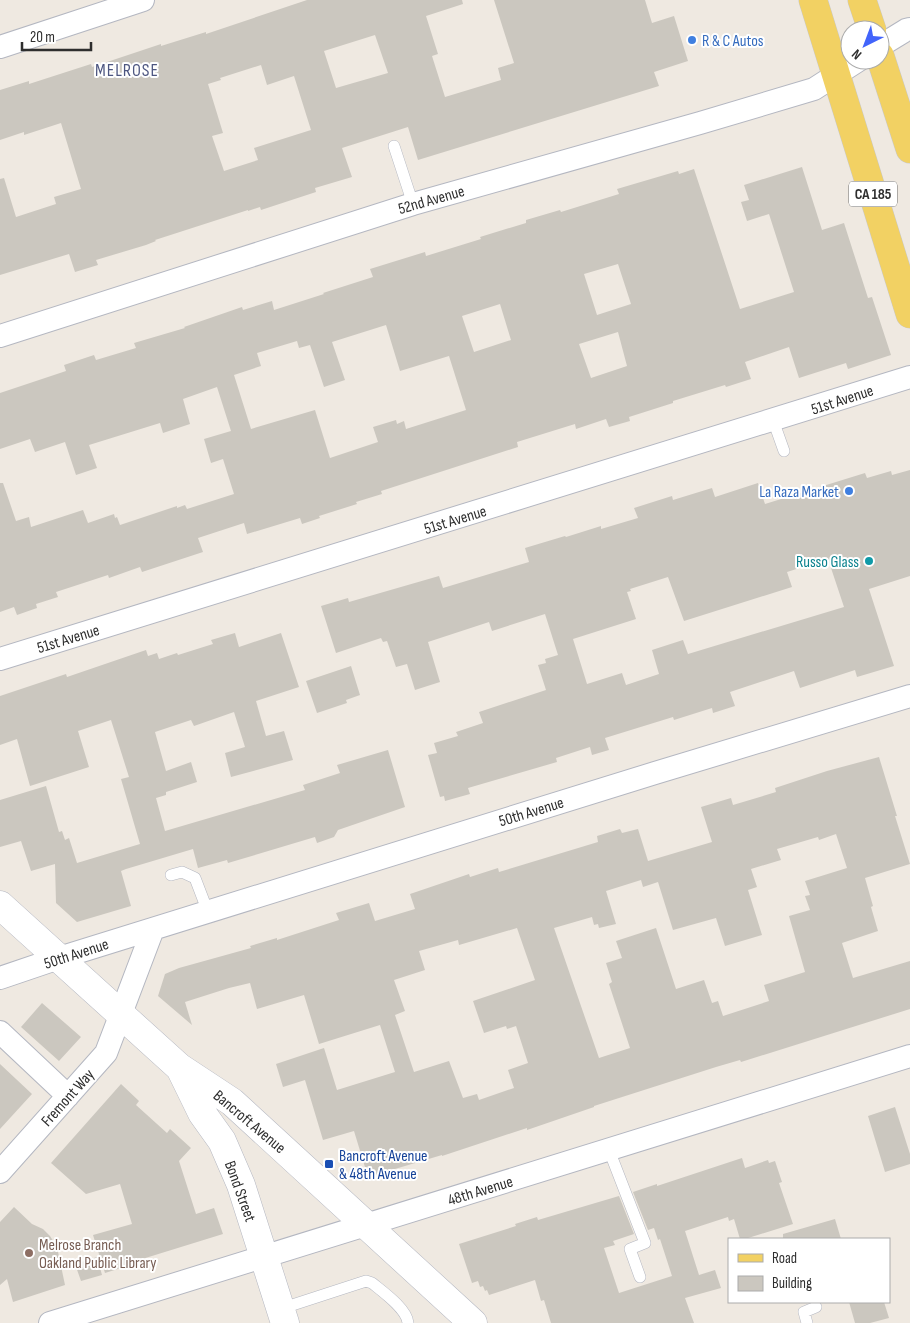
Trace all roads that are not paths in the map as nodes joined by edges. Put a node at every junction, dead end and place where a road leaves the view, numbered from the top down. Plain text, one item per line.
1 (143, 0) edge
2 (813, 0) edge
3 (862, 0) edge
4 (869, 20) edge
5 (910, 29) edge
6 (890, 40) edge
7 (0, 47) edge
8 (844, 70) edge
9 (885, 70) edge
10 (836, 75) junction
11 (394, 146) dead end
12 (910, 149) edge
13 (413, 204) junction
14 (910, 314) edge
15 (0, 336) edge
16 (910, 377) edge
17 (773, 420) junction
18 (784, 451) dead end
19 (0, 659) edge
20 (910, 696) edge
21 (171, 875) dead end
22 (0, 905) edge
23 (208, 912) junction
24 (153, 929) junction
25 (59, 958) junction
26 (0, 978) edge
27 (121, 1014) junction
28 (0, 1032) edge
29 (910, 1056) edge
30 (179, 1067) junction
31 (68, 1096) junction
32 (609, 1150) junction
33 (0, 1172) edge
34 (366, 1225) junction
35 (264, 1258) junction
36 (640, 1277) dead end
37 (816, 1307) dead end
38 (282, 1316) edge
39 (50, 1323) edge
40 (408, 1323) edge
41 (473, 1323) edge
42 (807, 1323) edge

1 - 7 street
2 - 10 main road, CA 185
3 - 4 main road
5 - 6 street
8 - 10 street, 52nd Avenue
9 - 12 main road
10 - 13 street, 52nd Avenue
10 - 14 main road, CA 185
11 - 13 lane
13 - 15 street, 52nd Avenue
16 - 17 street, 51st Avenue
17 - 18 lane
17 - 19 street, 51st Avenue
20 - 23 street, 50th Avenue
21 - 23 lane
22 - 25 street, Bancroft Avenue
23 - 24 street, 50th Avenue
24 - 25 street, 50th Avenue
24 - 27 street
25 - 26 street, 50th Avenue
25 - 27 street, Bancroft Avenue
27 - 30 street, Bancroft Avenue
27 - 31 street, Fremont Way
28 - 31 street
29 - 32 street, 48th Avenue
30 - 34 street, Bancroft Avenue
30 - 35 street, Bond Street
31 - 33 street, Fremont Way
32 - 34 street, 48th Avenue
32 - 36 lane
34 - 35 street, 48th Avenue
34 - 41 street, Bancroft Avenue
35 - 38 street, Bond Street
35 - 39 street, 48th Avenue
37 - 42 lane
38 - 40 lane

